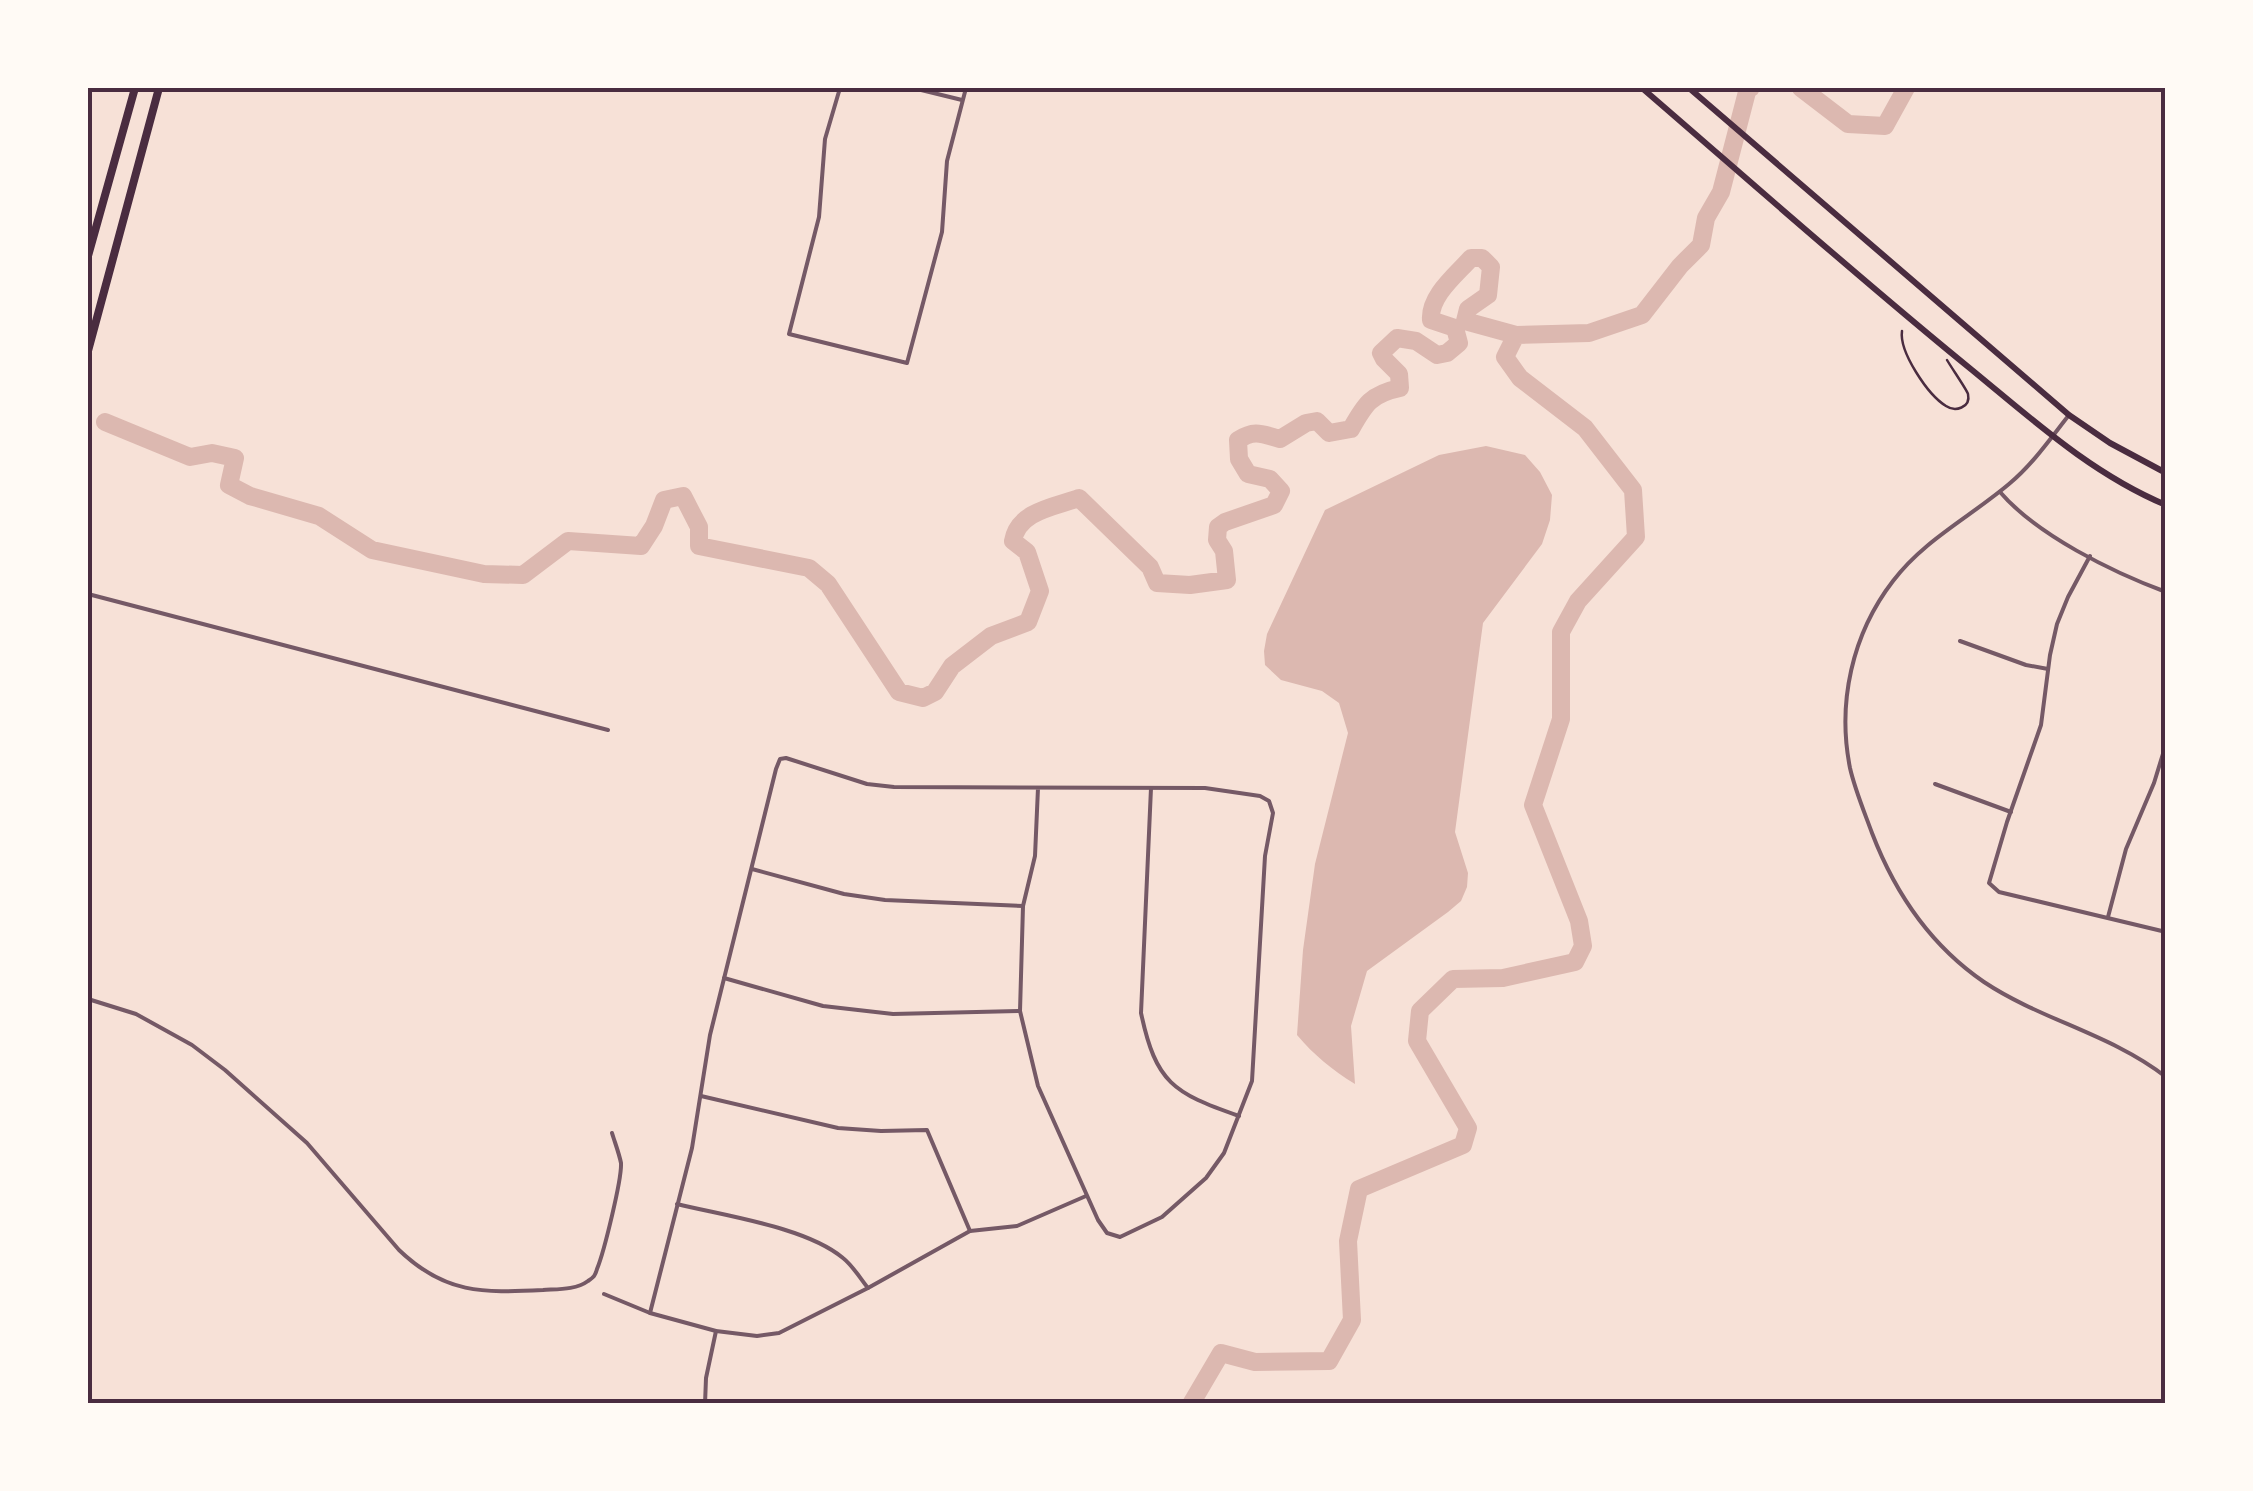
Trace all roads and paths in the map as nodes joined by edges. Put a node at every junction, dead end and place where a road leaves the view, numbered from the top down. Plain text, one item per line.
1 (135, 88) edge
2 (159, 88) edge
3 (840, 88) edge
4 (913, 88) edge
5 (966, 88) edge
6 (1642, 88) edge
7 (1689, 88) edge
8 (963, 100) junction
9 (88, 256) edge
10 (1902, 332) dead end
11 (88, 351) edge
12 (1944, 352) junction
13 (2069, 415) junction
14 (2053, 436) junction
15 (2166, 472) edge
16 (2000, 492) junction
17 (2166, 505) edge
18 (2090, 556) junction
19 (2166, 592) edge
20 (88, 594) edge
21 (1960, 640) dead end
22 (2048, 670) junction
23 (608, 730) dead end
24 (2166, 744) edge
25 (1935, 784) dead end
26 (1038, 788) junction
27 (1151, 788) junction
28 (2010, 812) junction
29 (752, 869) junction
30 (1023, 906) junction
31 (2108, 917) junction
32 (2166, 932) edge
33 (724, 978) junction
34 (88, 999) edge
35 (1020, 1011) junction
36 (2166, 1077) edge
37 (701, 1096) junction
38 (1239, 1116) junction
39 (612, 1133) dead end
40 (1087, 1196) junction
41 (677, 1204) junction
42 (970, 1231) junction
43 (868, 1288) junction
44 (604, 1294) dead end
45 (650, 1313) junction
46 (716, 1331) junction
47 (705, 1404) edge

1 - 9 highway
2 - 11 highway
3 - 8 street
4 - 8 street
5 - 8 street
6 - 12 main road
7 - 13 main road
10 - 12 path
12 - 14 main road
13 - 14 street
13 - 15 main road
14 - 16 street
14 - 17 main road
16 - 18 street
16 - 36 street
18 - 19 street
18 - 22 street
20 - 23 street
21 - 22 street
22 - 28 street
24 - 31 street
25 - 28 street
26 - 27 street
26 - 29 street
26 - 30 street
27 - 38 street
27 - 38 street
28 - 31 street
29 - 30 street
29 - 33 street
30 - 35 street
31 - 32 street
33 - 35 street
33 - 37 street
34 - 39 street
35 - 40 street
37 - 41 street
37 - 42 street
38 - 40 street
40 - 42 street
41 - 43 street
41 - 45 street
42 - 43 street
43 - 46 street
44 - 45 street
45 - 46 street
46 - 47 street

